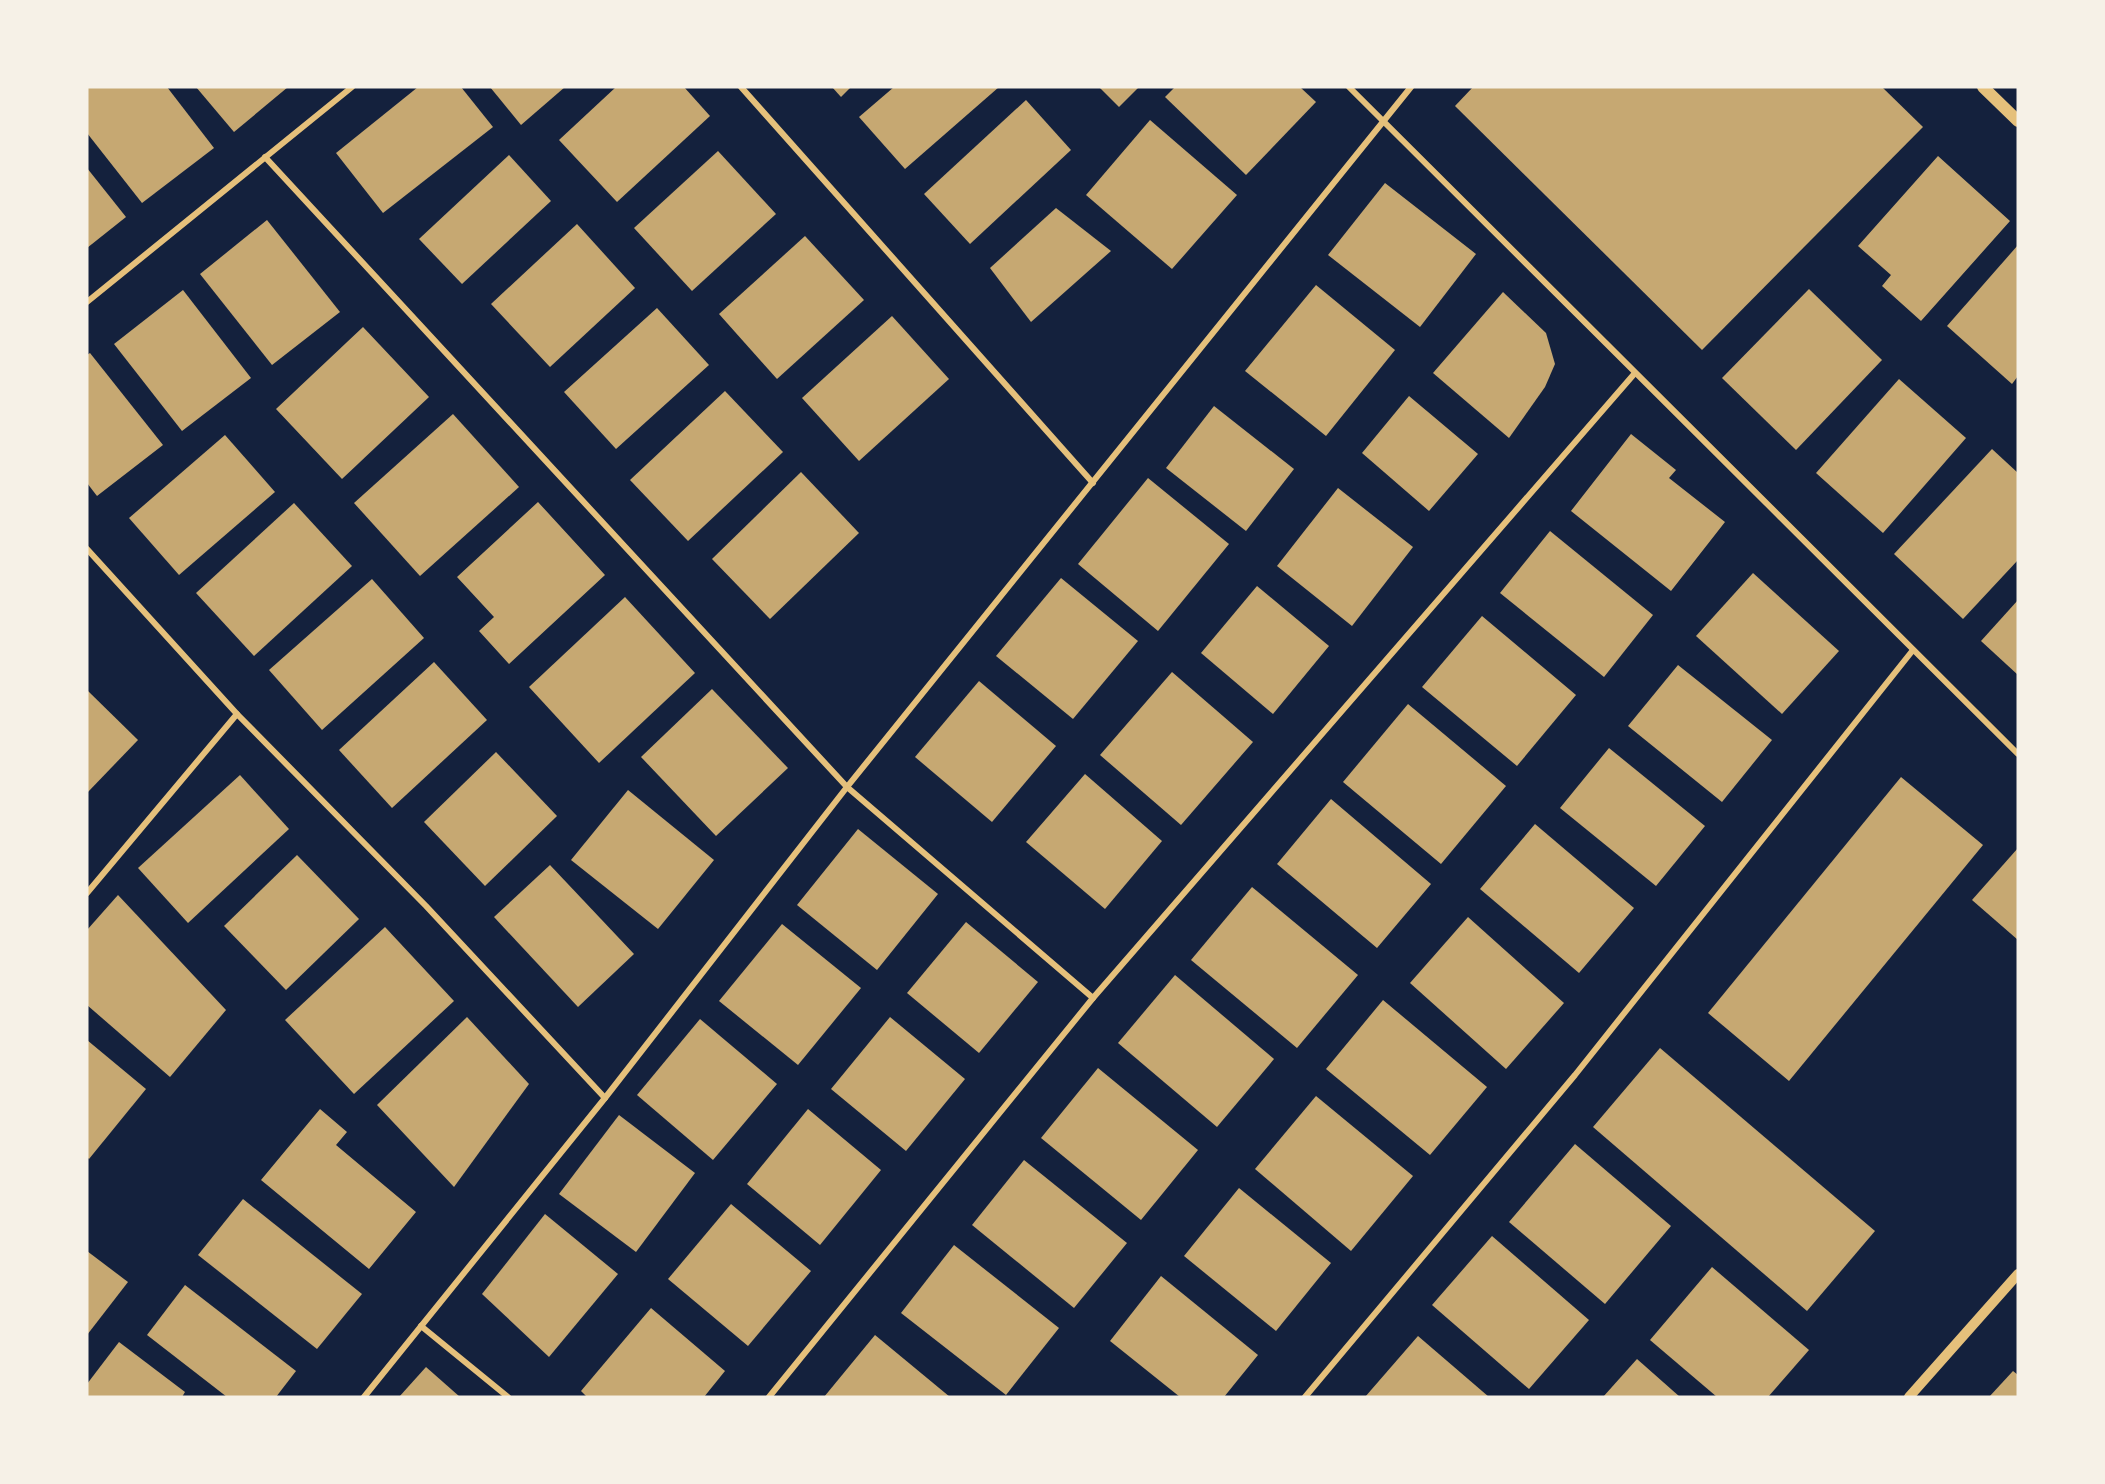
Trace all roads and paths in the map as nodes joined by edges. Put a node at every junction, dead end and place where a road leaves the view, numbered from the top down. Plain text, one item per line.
1 (352, 87) edge
2 (741, 87) edge
3 (1349, 87) edge
4 (1411, 87) edge
5 (1983, 87) edge
6 (1383, 120) junction
7 (2018, 121) edge
8 (265, 158) junction
9 (87, 302) edge
10 (1635, 373) junction
11 (1093, 483) junction
12 (87, 549) edge
13 (1913, 650) junction
14 (237, 714) junction
15 (2018, 754) edge
16 (848, 787) junction
17 (87, 893) edge
18 (1093, 998) junction
19 (605, 1098) junction
20 (2018, 1274) edge
21 (421, 1326) junction
22 (364, 1397) edge
23 (508, 1397) edge
24 (769, 1397) edge
25 (1305, 1397) edge
26 (1909, 1397) edge

1 - 8 street
2 - 11 street
3 - 6 street
4 - 6 street
5 - 7 main road
6 - 10 street
6 - 11 street
8 - 9 street
8 - 16 street
10 - 13 street
10 - 18 street
11 - 16 street
12 - 14 street
13 - 15 street
13 - 25 street
14 - 17 street
14 - 19 street
16 - 18 street
16 - 19 street
18 - 24 street
19 - 21 street
20 - 26 street
21 - 22 street
21 - 23 street

